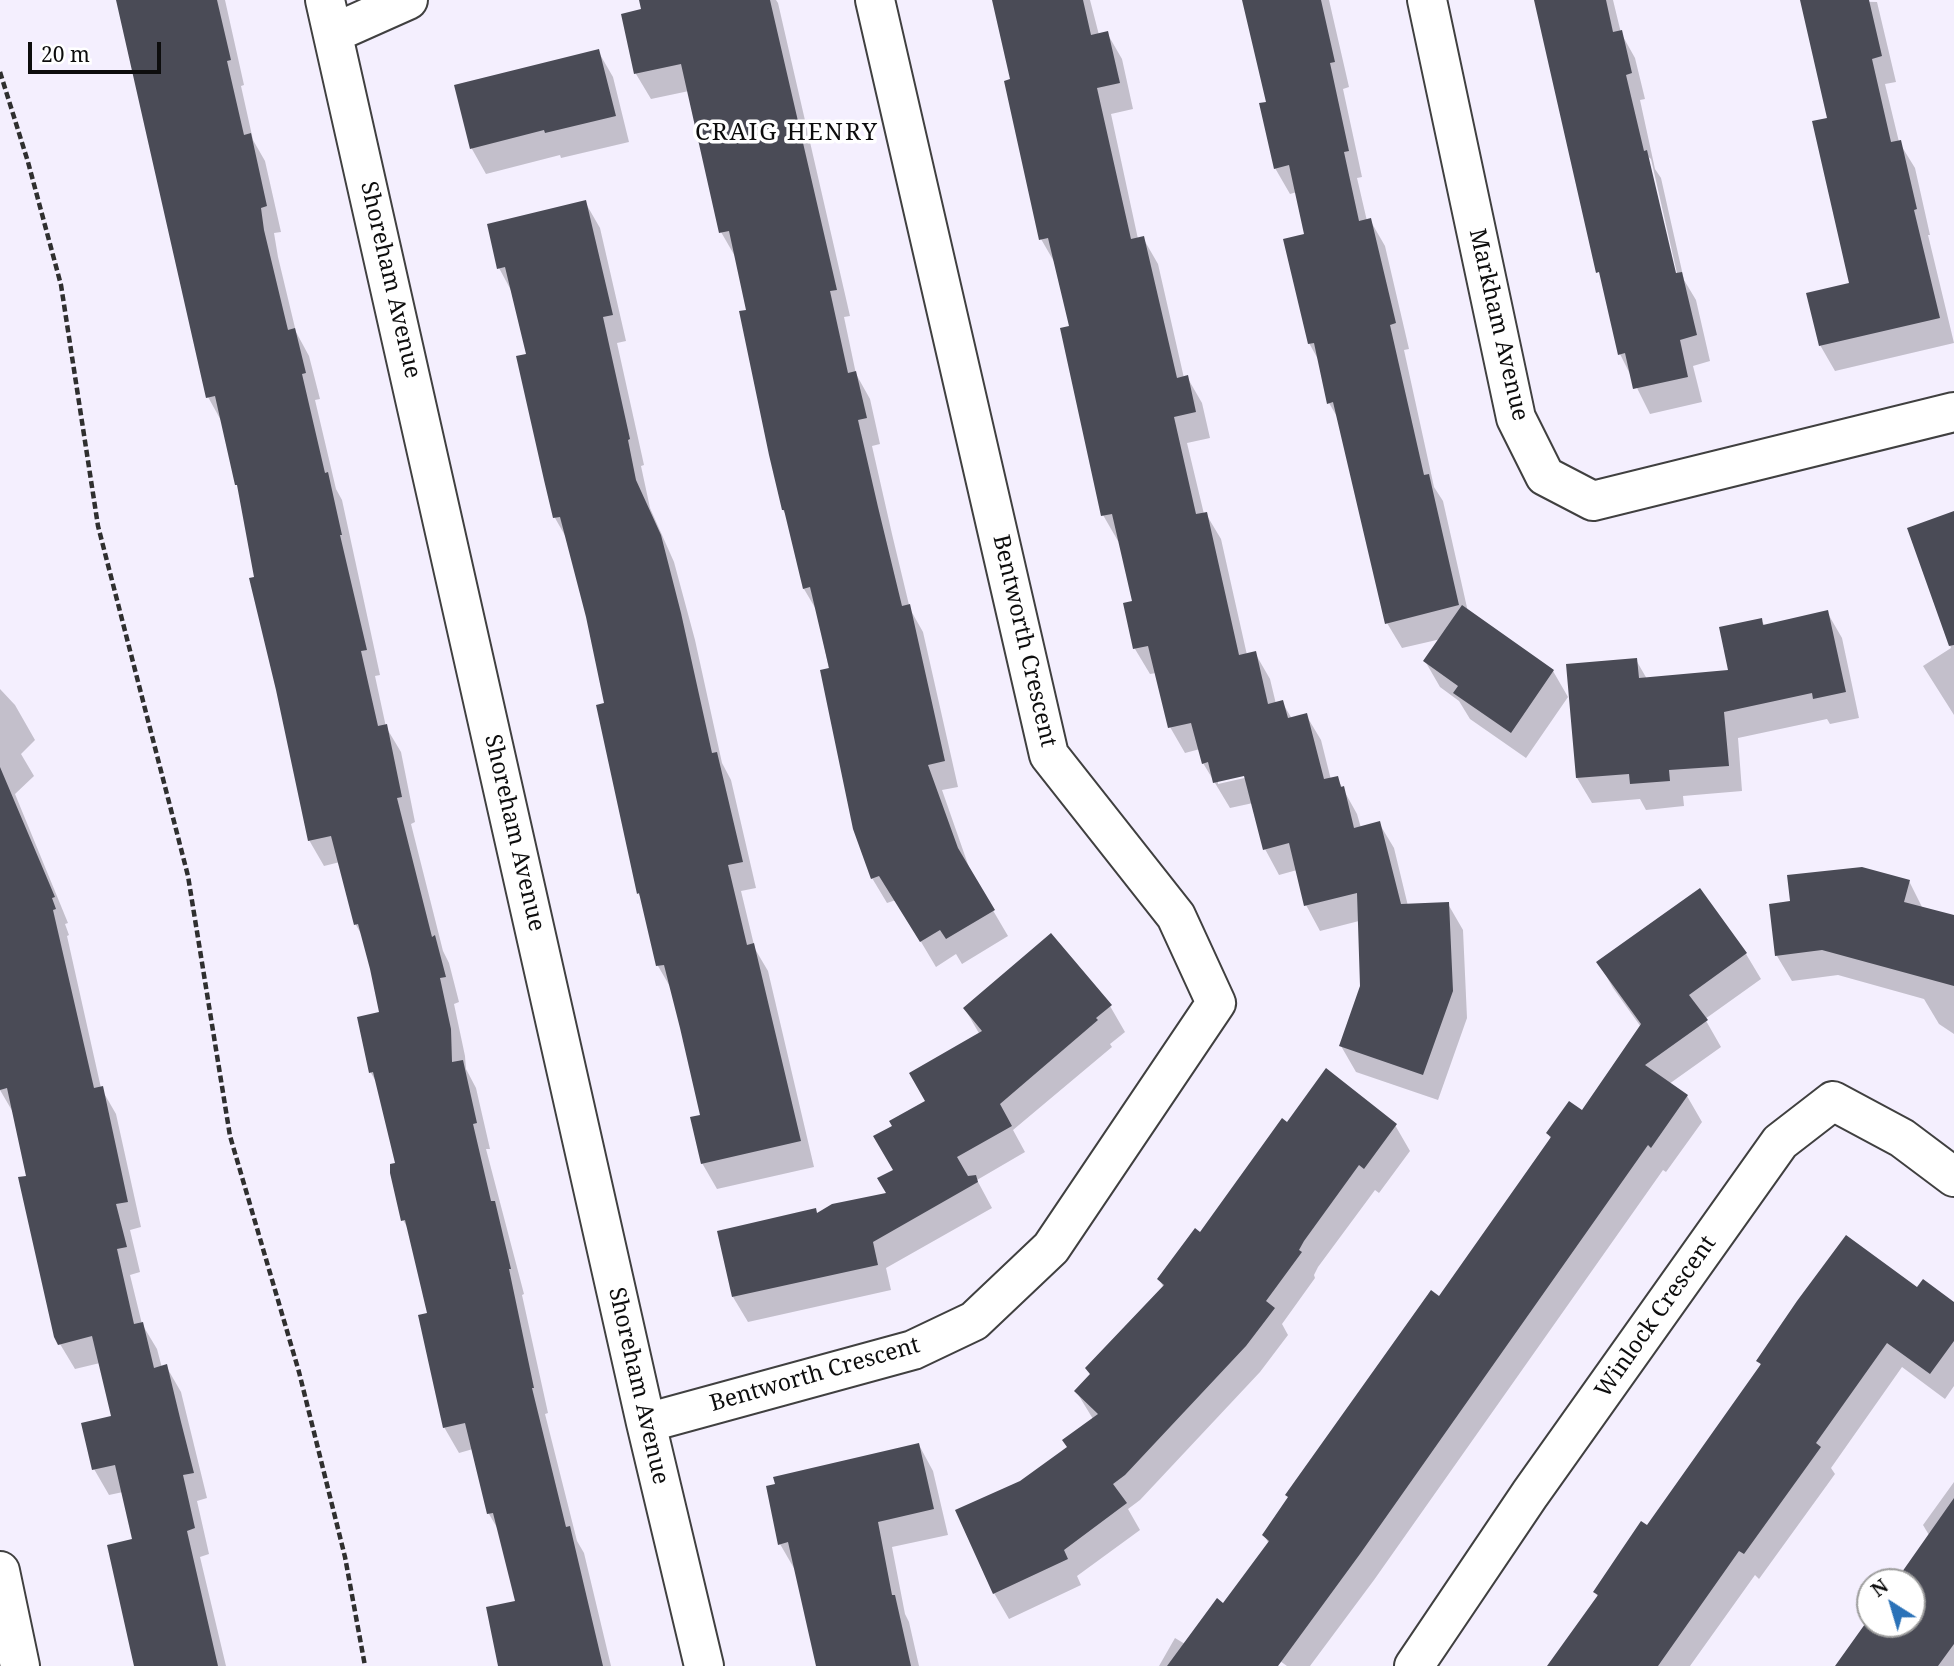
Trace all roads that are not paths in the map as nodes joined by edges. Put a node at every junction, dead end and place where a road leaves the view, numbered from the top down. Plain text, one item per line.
1 (408, 0) edge
2 (875, 0) edge
3 (1426, 0) edge
4 (330, 17) edge
5 (1954, 412) edge
6 (1954, 1177) edge
7 (646, 1423) junction
8 (0, 1571) edge
9 (20, 1666) edge
10 (705, 1666) edge
11 (1414, 1666) edge

1 - 4 street
2 - 7 street, Bentworth Crescent
3 - 5 street, Markham Avenue
4 - 7 street, Shoreham Avenue
6 - 11 street, Winlock Crescent
7 - 10 street, Shoreham Avenue
8 - 9 street

